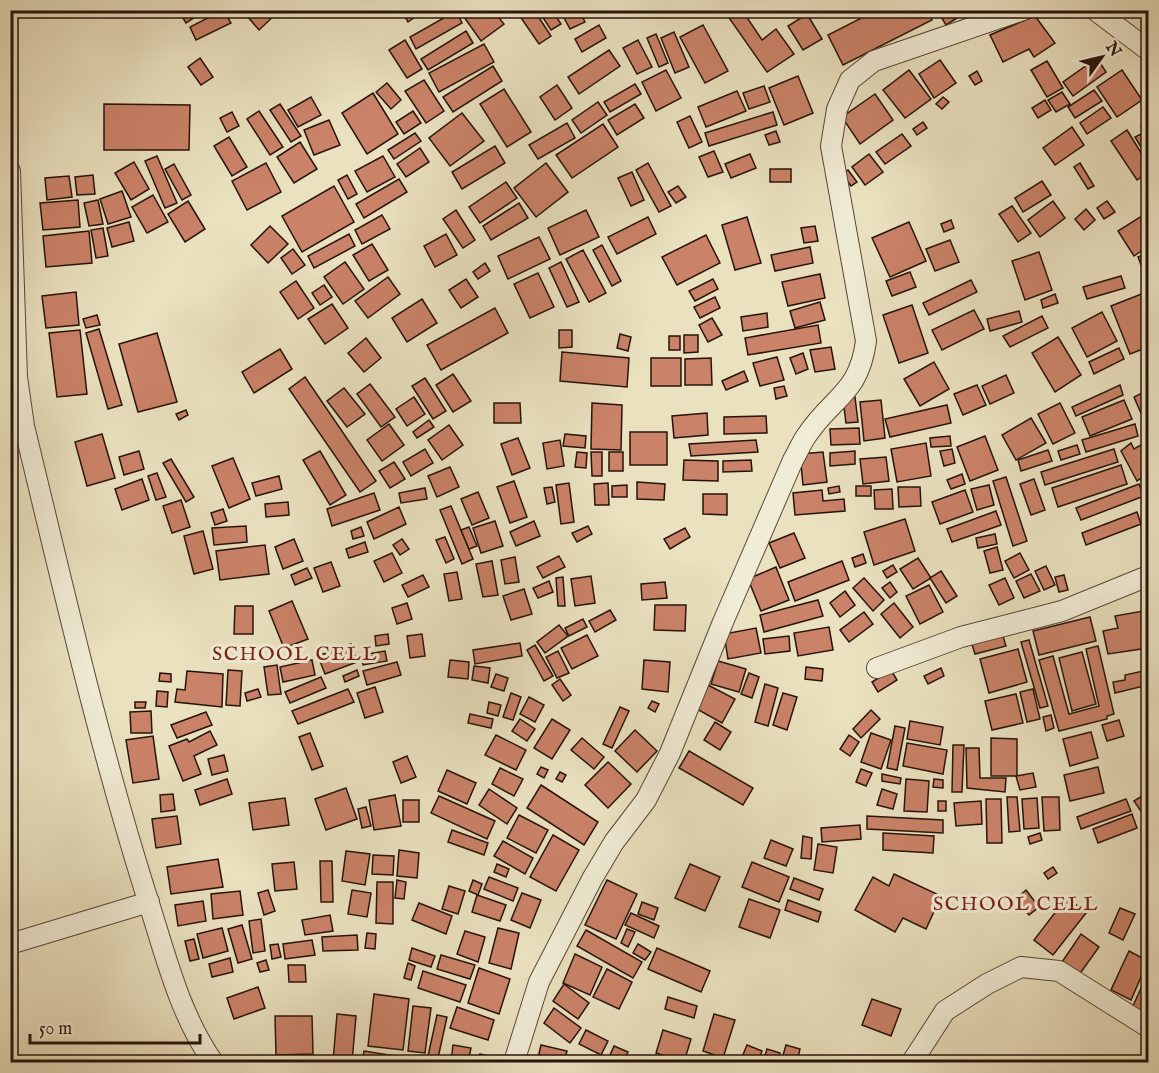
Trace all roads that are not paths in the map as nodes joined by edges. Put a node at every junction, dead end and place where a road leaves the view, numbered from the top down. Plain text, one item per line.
1 (1023, 10) edge
2 (1095, 10) edge
3 (1149, 50) edge
4 (10, 171) edge
5 (1149, 576) edge
6 (878, 668) dead end
7 (149, 902) junction
8 (10, 944) edge
9 (1149, 1027) edge
10 (213, 1062) edge
11 (514, 1062) edge
12 (912, 1062) edge

1 - 11 street
2 - 3 street
4 - 7 street
5 - 6 street
7 - 8 street
7 - 10 street
9 - 12 street

